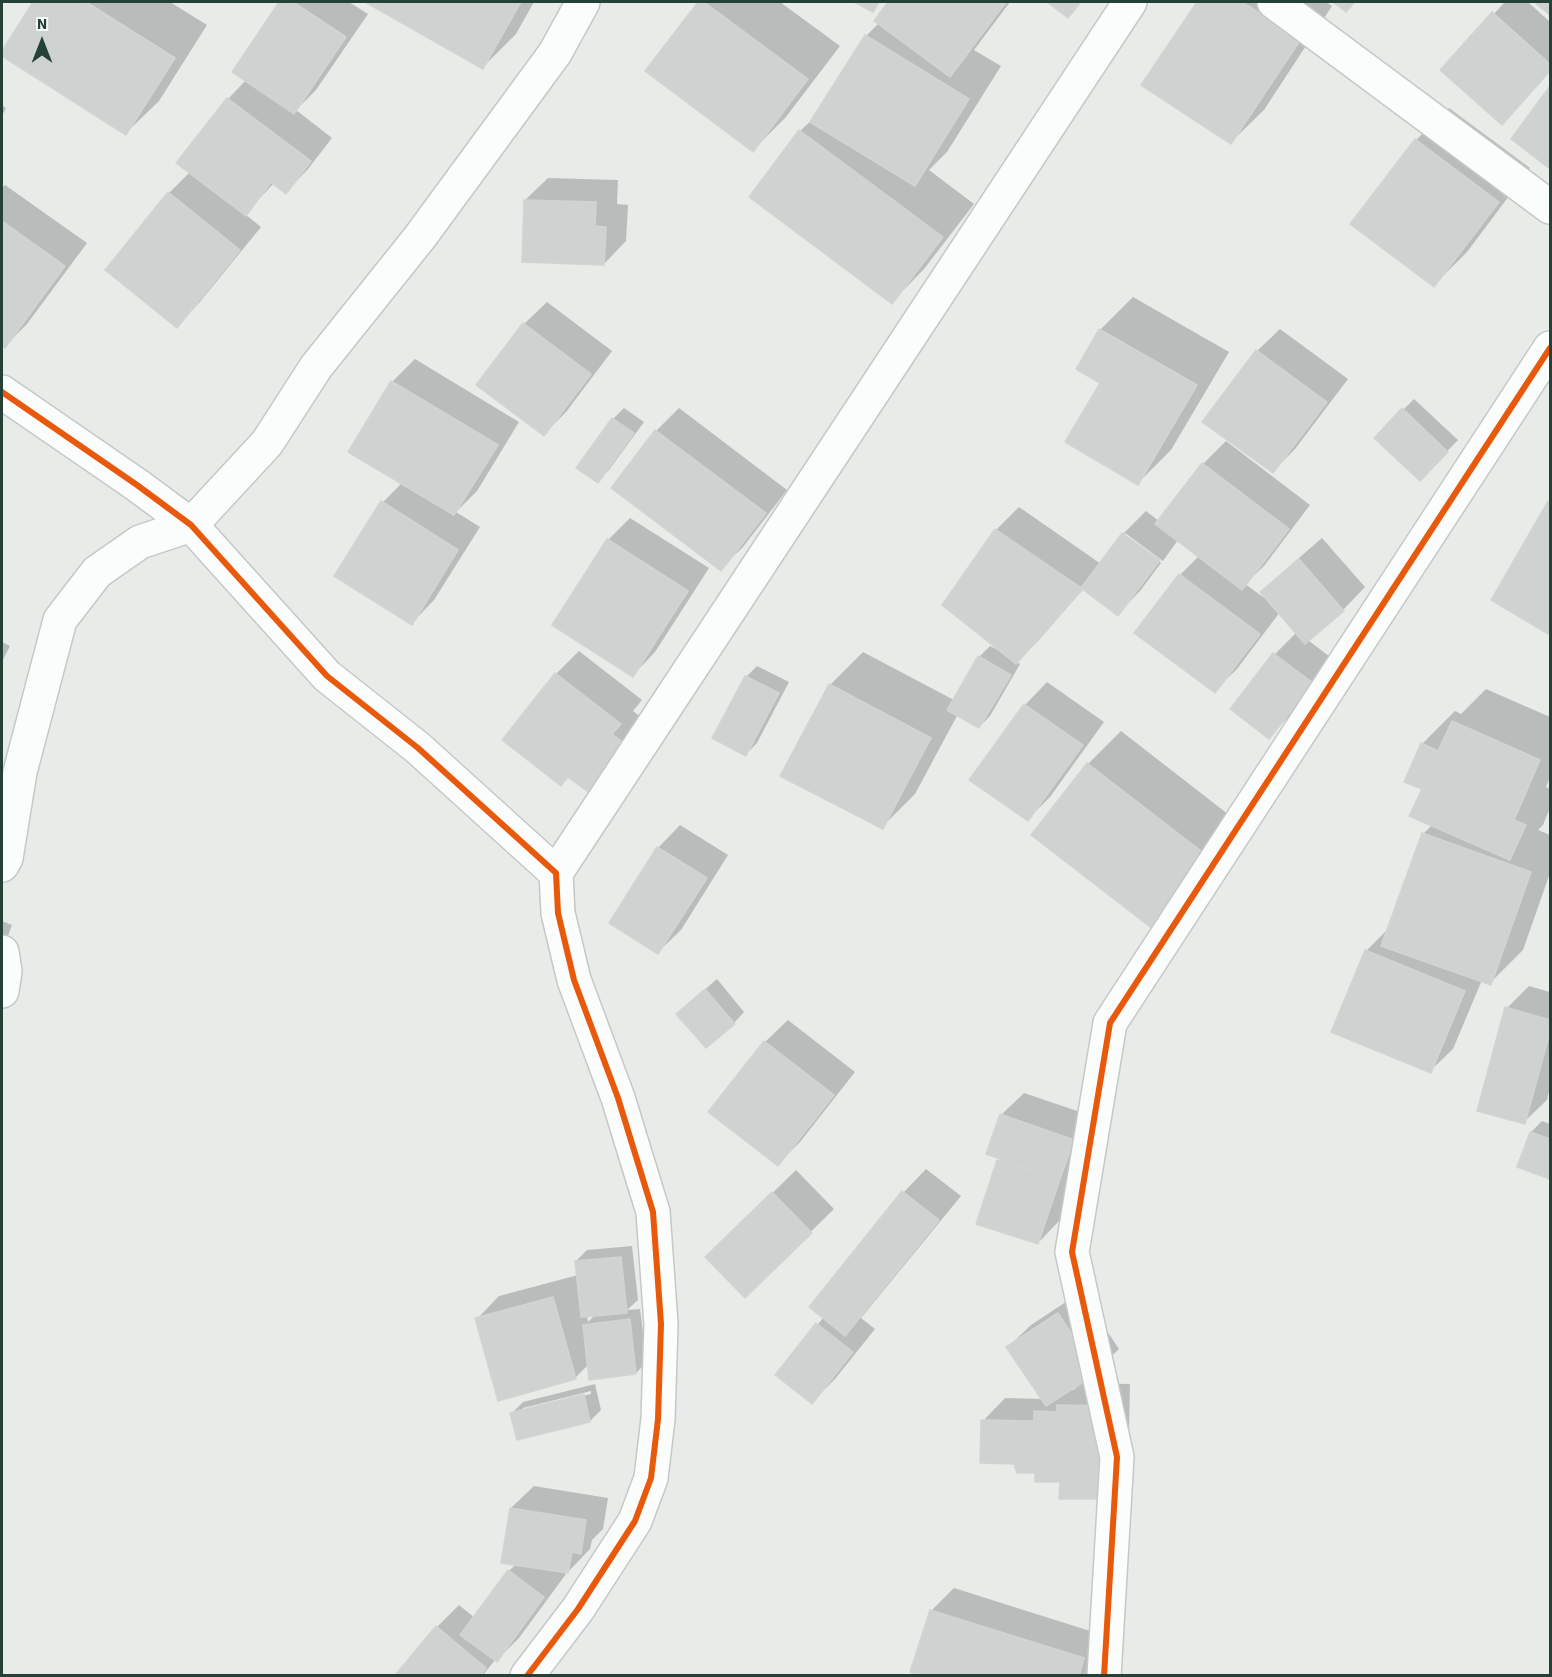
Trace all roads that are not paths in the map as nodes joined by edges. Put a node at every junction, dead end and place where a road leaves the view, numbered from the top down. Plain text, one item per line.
1 (583, 2) edge
2 (1130, 2) edge
3 (1274, 2) edge
4 (1551, 207) edge
5 (1551, 348) edge
6 (2, 392) edge
7 (191, 525) junction
8 (2, 865) edge
9 (556, 873) junction
10 (2, 952) edge
11 (2, 991) edge
12 (527, 1676) edge
13 (1104, 1676) edge

1 - 7 street
2 - 9 street
3 - 4 street
5 - 13 street
6 - 7 street
7 - 8 street
7 - 9 street
9 - 12 street
10 - 11 street

